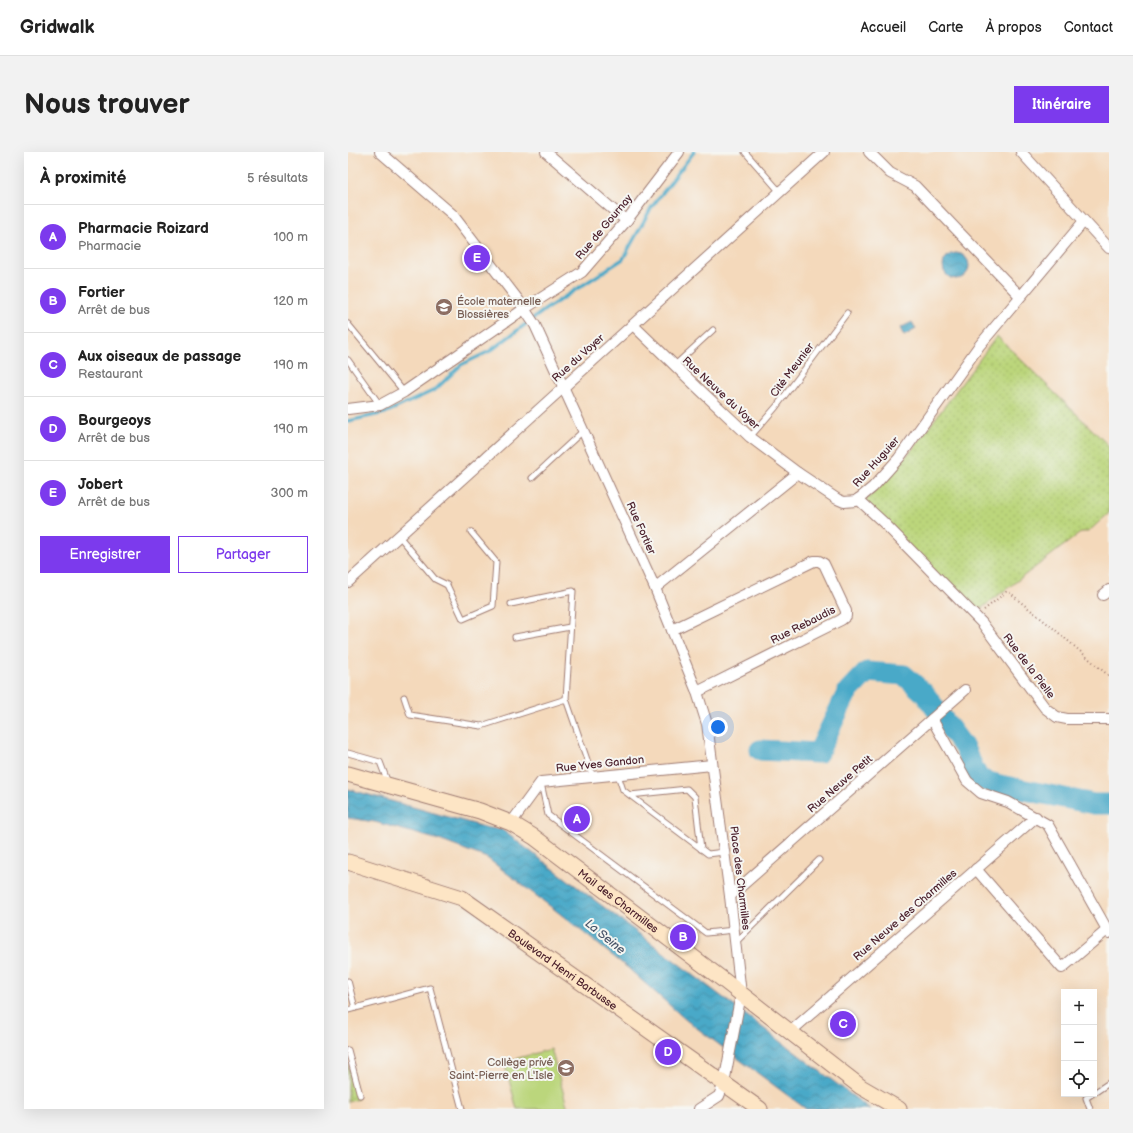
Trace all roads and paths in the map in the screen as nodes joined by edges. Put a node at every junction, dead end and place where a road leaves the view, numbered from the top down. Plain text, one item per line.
1 (380, 152) edge
2 (546, 152) edge
3 (679, 152) edge
4 (745, 152) edge
5 (824, 152) edge
6 (869, 152) edge
7 (1020, 152) edge
8 (780, 192) junction
9 (627, 220) junction
10 (1084, 221) junction
11 (1109, 248) edge
12 (1020, 296) junction
13 (527, 313) junction
14 (847, 313) dead end
15 (348, 324) edge
16 (633, 324) junction
17 (714, 330) dead end
18 (348, 360) edge
19 (675, 365) junction
20 (564, 387) junction
21 (404, 392) junction
22 (380, 405) junction
23 (348, 409) edge
24 (584, 430) junction
25 (750, 437) junction
26 (798, 473) junction
27 (532, 478) dead end
28 (858, 499) junction
29 (471, 532) dead end
30 (399, 536) junction
31 (348, 582) edge
32 (655, 588) junction
33 (511, 604) dead end
34 (979, 620) junction
35 (570, 627) junction
36 (672, 630) junction
37 (515, 637) dead end
38 (1109, 676) edge
39 (965, 690) dead end
40 (697, 692) junction
41 (404, 697) dead end
42 (566, 699) junction
43 (934, 718) junction
44 (1109, 719) edge
45 (348, 753) edge
46 (712, 765) junction
47 (348, 774) edge
48 (618, 775) junction
49 (593, 777) junction
50 (541, 782) junction
51 (389, 786) junction
52 (630, 795) junction
53 (1036, 817) junction
54 (511, 823) junction
55 (701, 849) junction
56 (724, 852) junction
57 (819, 860) dead end
58 (348, 862) edge
59 (976, 869) junction
60 (730, 896) junction
61 (734, 930) junction
62 (1108, 932) edge
63 (736, 942) junction
64 (348, 981) edge
65 (741, 994) junction
66 (355, 1008) junction
67 (348, 1010) edge
68 (790, 1032) junction
69 (348, 1050) edge
70 (725, 1079) junction
71 (1109, 1083) edge
72 (1097, 1090) edge
73 (360, 1095) dead end
74 (1087, 1097) edge
75 (462, 1109) edge
76 (699, 1109) edge
77 (760, 1109) edge
78 (900, 1109) edge
79 (1090, 1109) edge

1 - 13 street, Rue Fortier
2 - 9 street
3 - 9 street, Rue de Gournay
4 - 8 lane
5 - 8 street, Rue du Voyer
6 - 12 street
7 - 10 street
8 - 16 street, Rue du Voyer
9 - 13 street, Rue de Gournay
10 - 11 street
10 - 12 street, Rue Huguier
12 - 28 street, Rue Huguier
13 - 20 street, Rue Fortier
13 - 21 street, Rue de Gournay
14 - 25 lane, Cité Meunier
15 - 21 lane
16 - 19 street, Rue Neuve du Voyer
16 - 20 street, Rue du Voyer
17 - 19 lane
18 - 22 lane
19 - 25 street, Rue Neuve du Voyer
20 - 24 street, Rue Fortier
20 - 30 street, Rue du Voyer
21 - 22 street, Rue de Gournay
22 - 23 street, Rue de Gournay
24 - 27 lane
24 - 32 street, Rue Fortier
25 - 26 street, Rue Neuve du Voyer
26 - 28 street, Rue Huguier
26 - 32 street
28 - 34 street, Rue de la Pielle
29 - 30 lane
30 - 31 street, Rue du Voyer
32 - 36 street, Rue Fortier
33 - 35 lane
34 - 38 path
34 - 44 street, Rue de la Pielle
35 - 37 lane
35 - 42 lane
36 - 40 street, Rue Fortier
36 - 40 street, Rue Rebaudis
39 - 43 street, Rue Neuve Petit
40 - 46 street, Rue Fortier
41 - 42 lane
42 - 49 lane
43 - 53 street
43 - 60 street, Rue Neuve Petit
45 - 51 lane
46 - 48 street, Rue Yves Gandon
46 - 56 street, Place des Charmilles
47 - 51 main road, Mail des Charmilles
48 - 49 street, Rue Yves Gandon
48 - 52 lane
49 - 50 street, Rue Yves Gandon
50 - 54 street
50 - 61 lane
51 - 54 main road, Mail des Charmilles
52 - 55 lane
52 - 55 lane
53 - 59 street, Rue Neuve des Charmilles
53 - 62 street
54 - 65 main road, Mail des Charmilles
55 - 56 lane
56 - 60 street, Place des Charmilles
57 - 63 lane
58 - 70 main road, Boulevard Henri Barbusse
59 - 62 street
59 - 68 street, Rue Neuve des Charmilles
60 - 61 street, Place des Charmilles
61 - 63 street, Place des Charmilles
63 - 65 street, Place des Charmilles
64 - 66 lane
65 - 68 main road, Mail des Charmilles
65 - 70 street, Place des Charmilles
66 - 67 lane
66 - 75 lane
68 - 78 main road, Mail des Charmilles
69 - 73 lane
70 - 76 street, Place des Charmilles
70 - 77 main road, Boulevard Henri Barbusse
71 - 72 lane
74 - 79 lane

